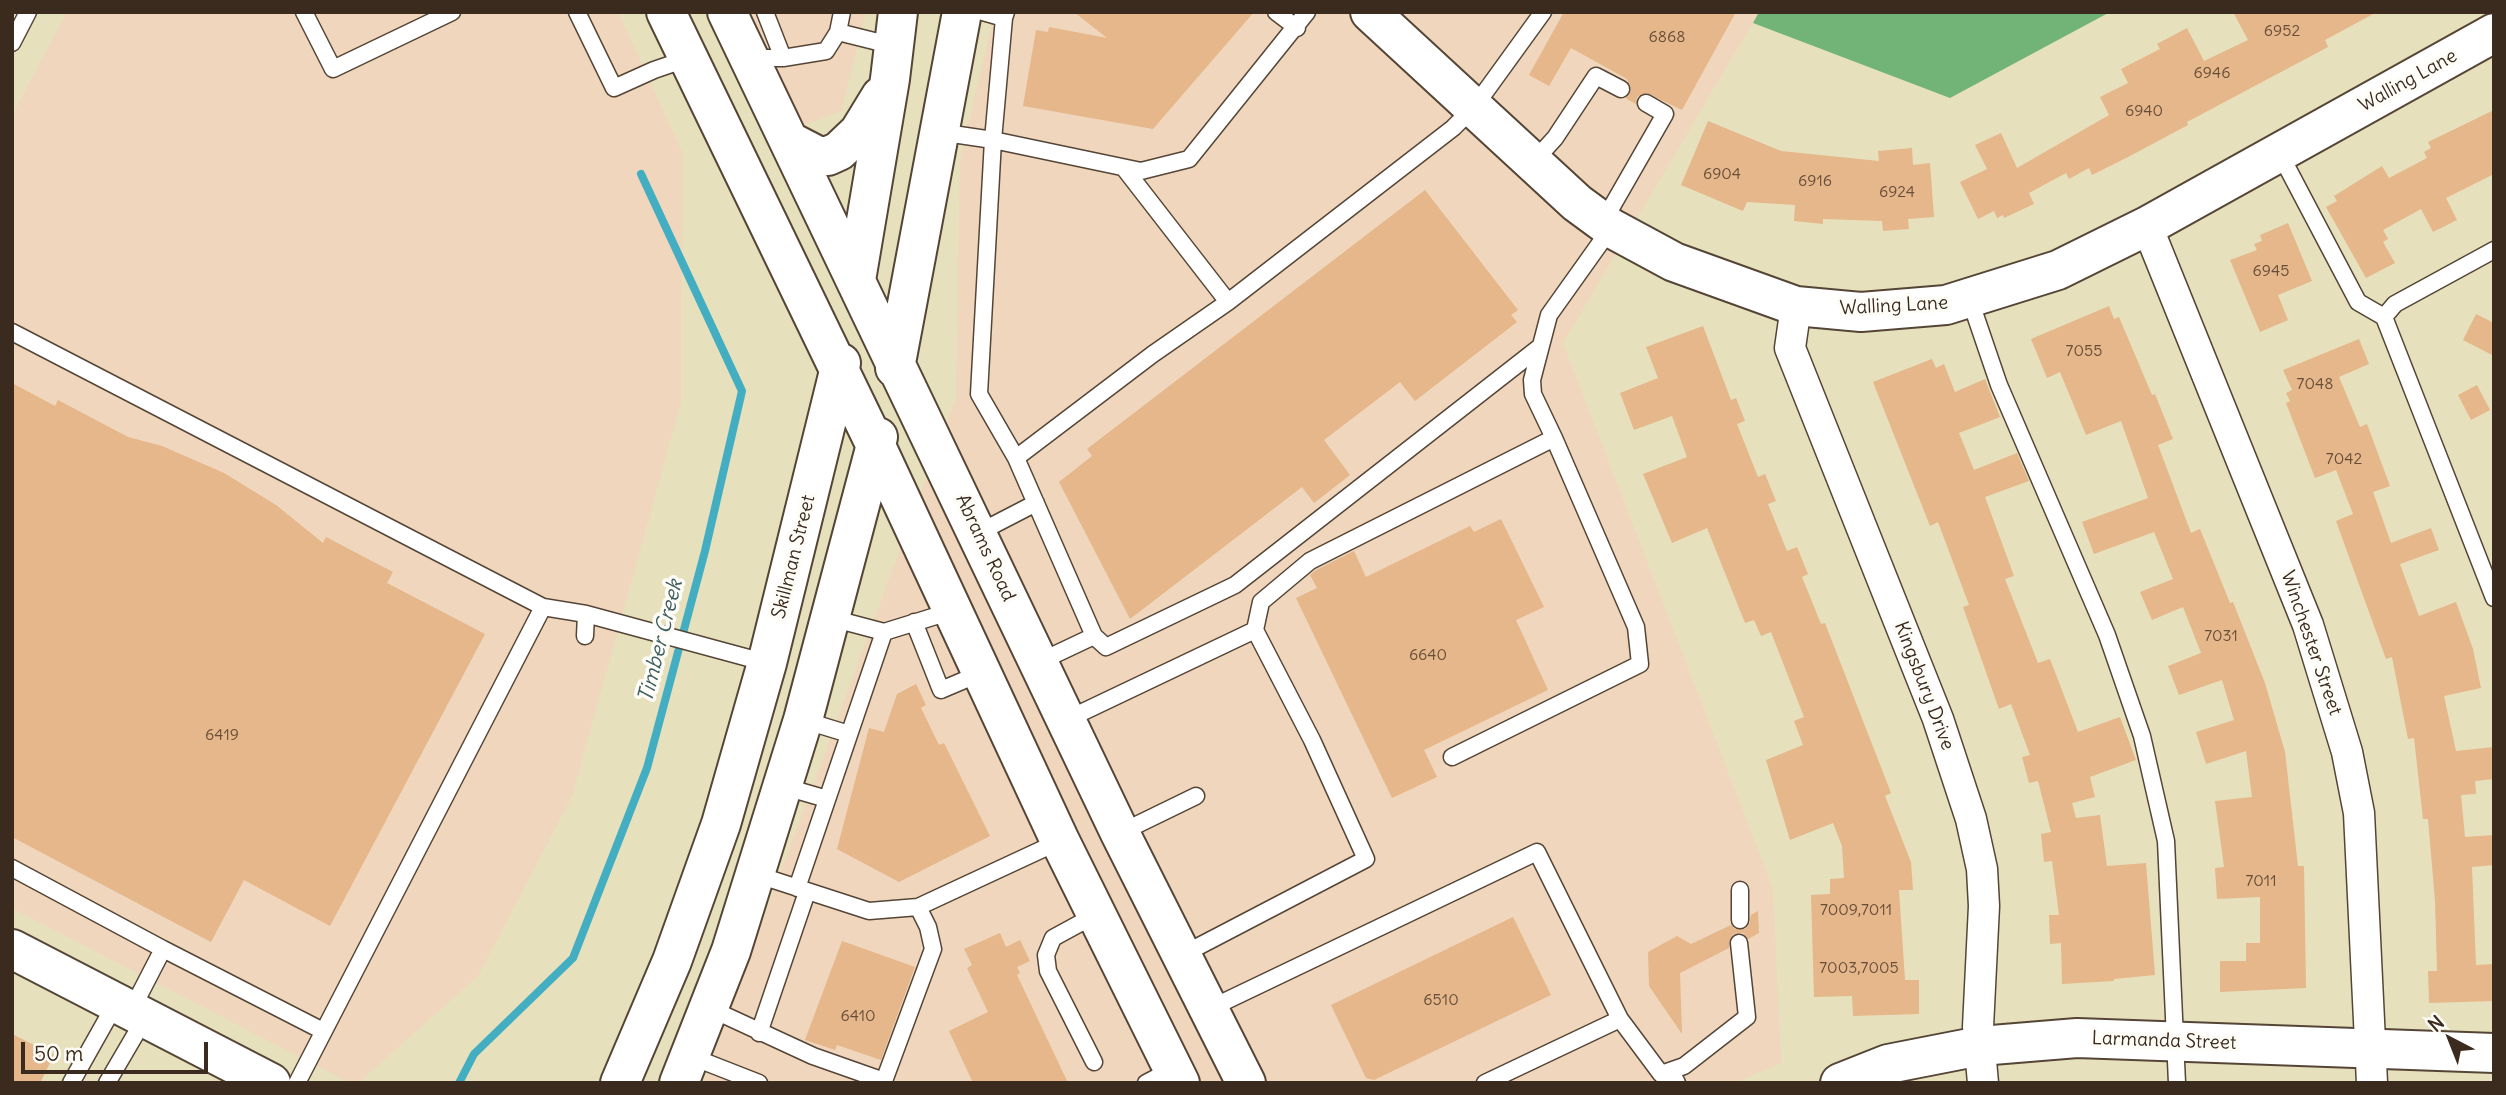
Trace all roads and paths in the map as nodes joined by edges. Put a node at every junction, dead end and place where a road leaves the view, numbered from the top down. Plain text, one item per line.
1 (28, 12) edge
2 (304, 12) edge
3 (452, 12) edge
4 (577, 12) edge
5 (666, 12) edge
6 (727, 12) edge
7 (842, 12) edge
8 (962, 12) edge
9 (983, 12) edge
10 (1276, 12) edge
11 (1307, 12) edge
12 (1543, 12) edge
13 (1005, 15) edge
14 (771, 16) edge
15 (1387, 18) edge
16 (1297, 27) junction
17 (838, 32) junction
18 (2494, 33) edge
19 (12, 43) edge
20 (894, 46) edge
21 (689, 58) junction
22 (766, 58) junction
23 (1621, 89) dead end
24 (1646, 103) dead end
25 (1475, 106) junction
26 (939, 132) junction
27 (993, 140) junction
28 (791, 142) junction
29 (2279, 152) junction
30 (1533, 162) junction
31 (1124, 168) junction
32 (1607, 225) junction
33 (2147, 226) junction
34 (2494, 250) edge
35 (856, 276) junction
36 (1970, 300) junction
37 (1228, 302) junction
38 (1796, 306) junction
39 (2384, 317) junction
40 (12, 332) edge
41 (1541, 346) junction
42 (895, 365) junction
43 (839, 372) junction
44 (1554, 438) junction
45 (876, 446) junction
46 (1016, 458) junction
47 (1036, 503) junction
48 (978, 533) junction
49 (2494, 598) edge
50 (543, 607) junction
51 (953, 611) junction
52 (586, 614) junction
53 (830, 618) junction
54 (914, 622) junction
55 (1255, 631) junction
56 (884, 632) junction
57 (585, 636) dead end
58 (1094, 636) junction
59 (1039, 662) junction
60 (767, 663) junction
61 (982, 673) junction
62 (803, 720) junction
63 (1066, 720) junction
64 (849, 734) junction
65 (1452, 757) dead end
66 (782, 786) junction
67 (1196, 796) dead end
68 (827, 799) junction
69 (1120, 833) junction
70 (1064, 849) junction
71 (12, 868) edge
72 (755, 874) junction
73 (802, 890) junction
74 (1740, 890) dead end
75 (918, 907) junction
76 (1097, 914) junction
77 (1740, 920) dead end
78 (1739, 943) dead end
79 (12, 949) edge
80 (163, 949) junction
81 (1182, 955) junction
82 (709, 1008) junction
83 (1209, 1009) junction
84 (130, 1011) junction
85 (1620, 1019) junction
86 (323, 1031) junction
87 (759, 1032) junction
88 (2175, 1043) junction
89 (2494, 1053) edge
90 (1094, 1062) dead end
91 (1981, 1065) edge
92 (2371, 1065) edge
93 (684, 1070) edge
94 (1166, 1078) edge
95 (1660, 1078) edge
96 (883, 1082) edge
97 (71, 1083) edge
98 (107, 1083) edge
99 (271, 1083) edge
100 (297, 1083) edge
101 (620, 1083) edge
102 (760, 1083) edge
103 (1246, 1083) edge
104 (1485, 1083) edge
105 (1677, 1083) edge
106 (1840, 1083) edge
107 (2177, 1083) edge

1 - 19 lane
2 - 3 lane
4 - 21 lane
5 - 21 main road
6 - 22 main road, Abrams Road
7 - 17 lane
8 - 26 main road
9 - 13 lane
10 - 16 lane
11 - 16 lane
12 - 25 lane
13 - 27 lane
14 - 22 lane
15 - 25 main road, Walling Lane
16 - 31 lane
17 - 20 lane
17 - 22 lane
18 - 29 main road, Walling Lane
20 - 28 main road
20 - 35 main road, Skillman Street
21 - 43 main road
22 - 28 main road, Abrams Road
23 - 30 lane
24 - 32 lane
25 - 30 main road, Walling Lane
25 - 37 lane
26 - 27 lane
26 - 42 main road
27 - 31 lane
27 - 46 lane
28 - 35 main road, Abrams Road
29 - 33 main road, Walling Lane
29 - 39 lane
30 - 32 main road, Walling Lane
31 - 37 lane
32 - 38 main road, Walling Lane
32 - 41 lane
33 - 36 main road, Walling Lane
33 - 92 street, Winchester Street
34 - 39 lane
35 - 42 main road, Abrams Road
35 - 43 main road, Skillman Street
36 - 38 main road, Walling Lane
36 - 88 lane
37 - 46 lane
38 - 91 street, Kingsbury Drive
39 - 49 lane
40 - 50 lane
41 - 44 lane
41 - 58 lane
42 - 45 main road
42 - 48 main road, Abrams Road
43 - 45 main road
43 - 60 main road, Skillman Street
44 - 55 lane
44 - 65 lane
45 - 51 main road
45 - 53 main road
46 - 47 lane
47 - 48 lane
47 - 58 lane
48 - 59 main road, Abrams Road
50 - 52 lane
50 - 86 lane
51 - 54 lane
51 - 61 main road
52 - 57 lane
52 - 60 lane
53 - 56 lane
53 - 62 main road
54 - 56 lane
54 - 61 lane
55 - 63 lane
55 - 81 lane
56 - 64 lane
58 - 59 lane
59 - 63 main road, Abrams Road
60 - 101 main road, Skillman Street
61 - 70 main road
62 - 64 lane
62 - 66 main road
63 - 69 main road, Abrams Road
64 - 68 lane
66 - 68 lane
66 - 72 main road
67 - 69 lane
68 - 73 lane
69 - 70 main road
69 - 81 main road, Abrams Road
70 - 75 lane
70 - 76 main road
71 - 80 lane
72 - 73 lane
72 - 82 main road
73 - 75 lane
73 - 87 lane
74 - 77 lane
75 - 96 lane
76 - 90 lane
76 - 94 main road
78 - 95 lane
79 - 84 main road
80 - 84 lane
80 - 86 lane
81 - 83 main road, Abrams Road
82 - 87 lane
82 - 93 main road
83 - 85 lane
83 - 103 main road, Abrams Road
84 - 97 lane
84 - 98 lane
84 - 99 main road
85 - 95 lane
85 - 104 lane
86 - 100 lane
87 - 96 lane
88 - 91 main road, Larmanda Street
88 - 92 main road, Larmanda Street
88 - 107 lane
89 - 92 main road, Larmanda Street
91 - 106 main road, Larmanda Street
93 - 102 lane
95 - 105 lane

